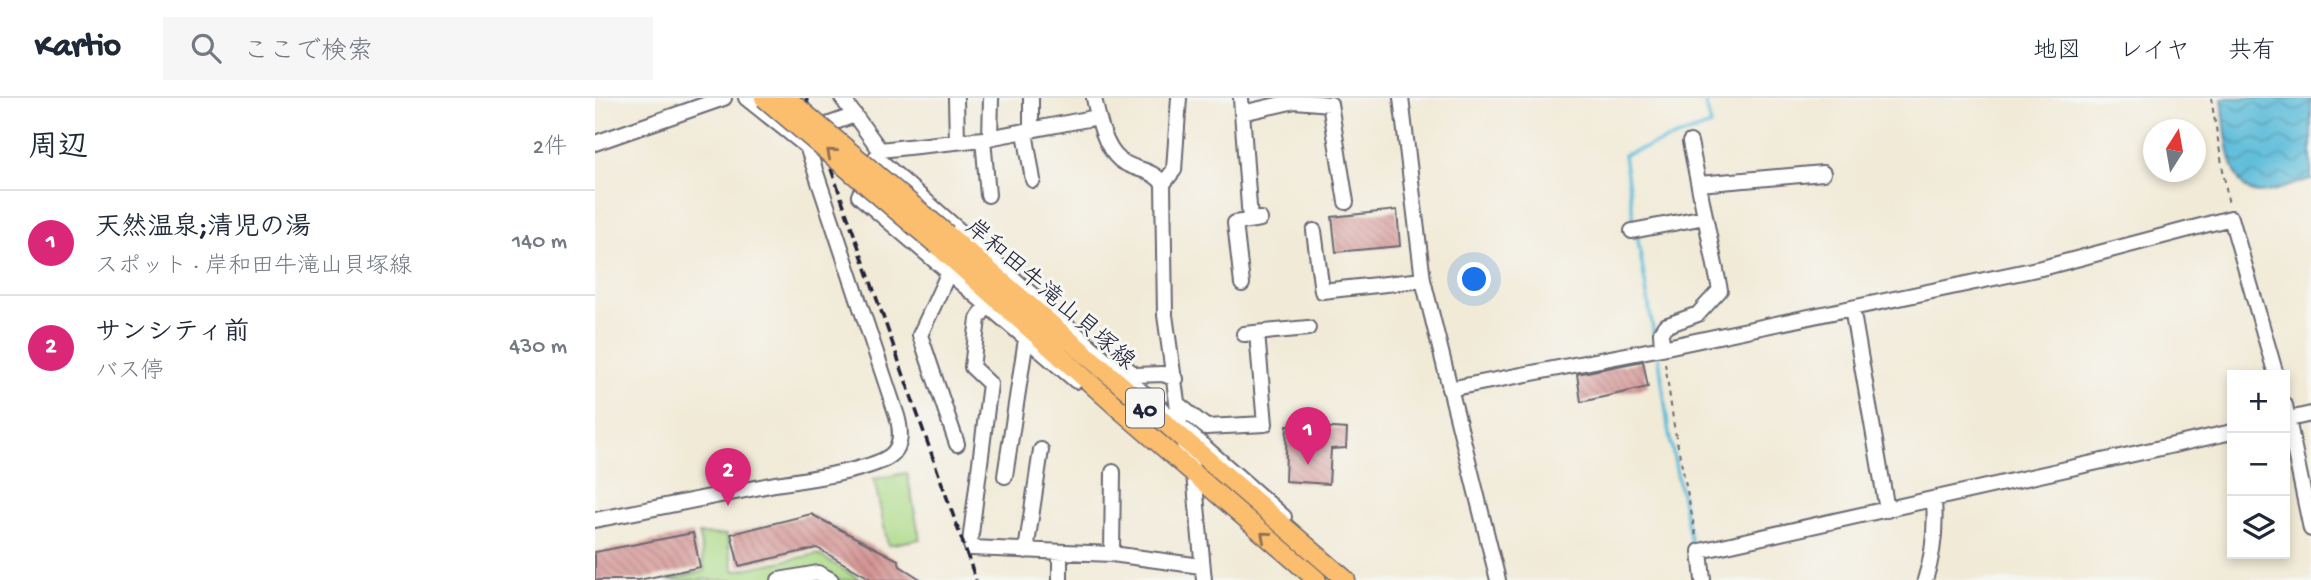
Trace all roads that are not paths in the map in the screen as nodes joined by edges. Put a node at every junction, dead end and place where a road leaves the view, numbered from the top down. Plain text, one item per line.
1 (724, 98) edge
2 (746, 98) edge
3 (764, 98) edge
4 (790, 98) edge
5 (842, 98) edge
6 (956, 98) edge
7 (991, 98) edge
8 (1031, 98) edge
9 (1094, 98) edge
10 (1179, 98) edge
11 (1401, 98) edge
12 (1241, 105) edge
13 (855, 115) junction
14 (1098, 117) junction
15 (1028, 131) junction
16 (987, 139) junction
17 (804, 140) junction
18 (957, 142) junction
19 (1690, 142) dead end
20 (595, 143) edge
21 (878, 153) junction
22 (1823, 173) dead end
23 (1033, 180) dead end
24 (1163, 184) junction
25 (1699, 184) junction
26 (988, 195) dead end
27 (1346, 202) dead end
28 (1705, 217) junction
29 (1314, 231) dead end
30 (1636, 231) dead end
31 (942, 240) junction
32 (949, 272) junction
33 (1423, 280) junction
34 (1242, 284) dead end
35 (987, 305) junction
36 (1852, 308) junction
37 (1308, 328) dead end
38 (1080, 337) junction
39 (1026, 339) junction
40 (1662, 348) junction
41 (2275, 370) edge
42 (1176, 379) junction
43 (1449, 389) junction
44 (1179, 405) junction
45 (2311, 414) edge
46 (2290, 415) edge
47 (1181, 430) junction
48 (2228, 433) edge
49 (2290, 433) edge
50 (957, 444) dead end
51 (1041, 450) dead end
52 (1171, 455) junction
53 (1113, 472) dead end
54 (1194, 474) junction
55 (1005, 475) dead end
56 (1934, 501) junction
57 (1887, 510) junction
58 (595, 520) edge
59 (2311, 529) edge
60 (1027, 551) junction
61 (1060, 553) junction
62 (1112, 554) junction
63 (1203, 573) edge
64 (779, 580) edge
65 (831, 580) edge
66 (1060, 580) edge
67 (1317, 580) edge
68 (1346, 580) edge
69 (1498, 580) edge
70 (1703, 580) edge
71 (1925, 580) edge

1 - 20 street
2 - 17 street
31 -> 3 main road, 岸和田牛滝山貝塚線 / 40, bridge
4 - 17 street
4 - 31 main road, 岸和田牛滝山貝塚線 / 40, bridge
5 - 13 street
6 - 18 street
7 - 16 street
8 - 15 street
9 - 14 street
10 - 24 street
11 - 33 street
12 - 27 street
12 - 34 street
13 - 17 street
13 - 21 street
14 - 15 street
14 - 24 street
15 - 16 street
15 - 23 street
16 - 18 street
16 - 26 street
17 - 58 street
18 - 21 street
19 - 25 street
21 - 32 street
21 - 38 street
22 - 25 street
24 - 42 street
25 - 28 street
28 - 30 street
28 - 40 street
29 - 33 street
31 - 47 main road, 岸和田牛滝山貝塚線 / 40
31 - 52 main road, 岸和田牛滝山貝塚線 / 40
32 - 35 street
32 - 50 street
33 - 43 street
35 - 39 street
35 - 60 street
36 - 40 street
36 - 41 street
36 - 57 street
37 - 44 street
38 - 42 street
38 - 47 street
39 - 52 street
39 - 55 street
40 - 43 street
42 - 44 street
43 - 69 street
44 - 47 street
45 - 46 street
47 - 54 street
47 - 68 main road, 岸和田牛滝山貝塚線 / 40
48 - 56 street
49 - 59 street
51 - 60 street
52 - 54 main road, 岸和田牛滝山貝塚線 / 40
53 - 62 street
54 - 63 street
67 -> 54 main road, 岸和田牛滝山貝塚線 / 40
56 - 57 street
56 - 71 street
57 - 70 street
60 - 61 street
61 - 62 street
61 - 66 street
62 - 63 street
64 - 65 street

